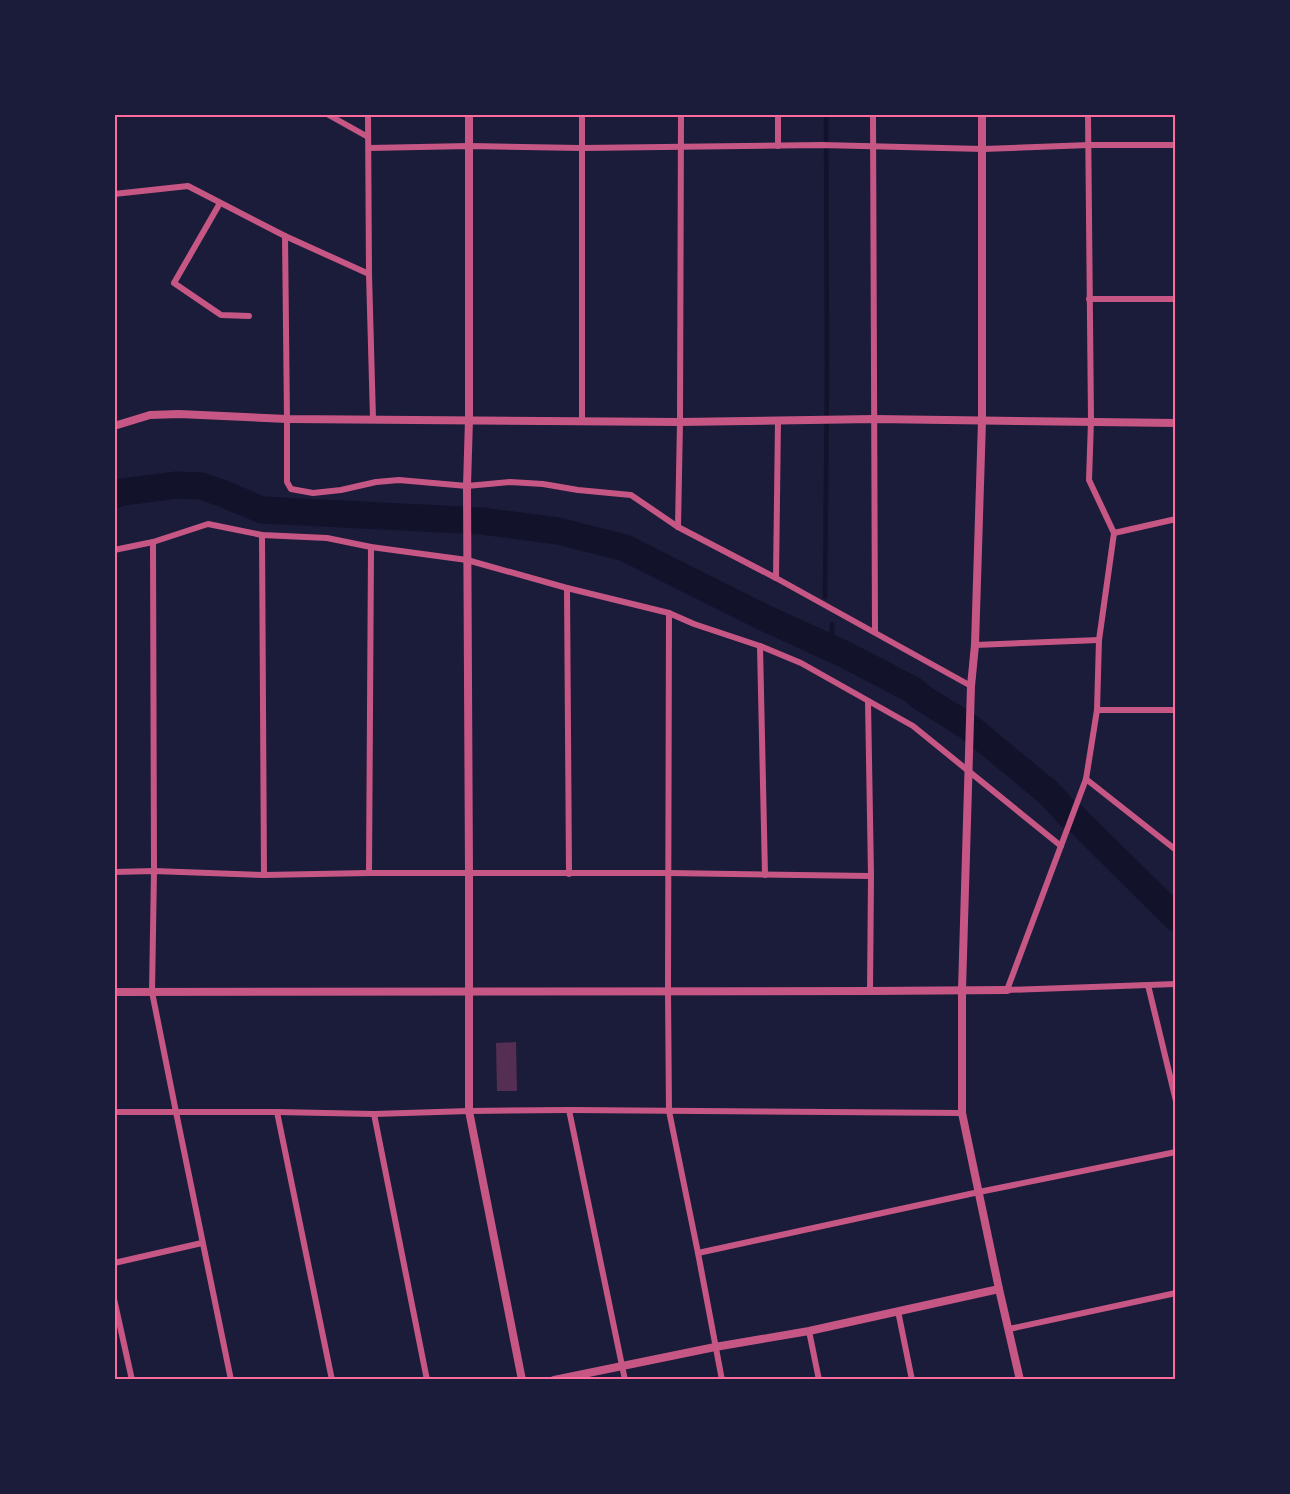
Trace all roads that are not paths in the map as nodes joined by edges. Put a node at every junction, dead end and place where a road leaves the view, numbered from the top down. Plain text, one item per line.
1 (327, 114) edge
2 (368, 114) edge
3 (469, 114) edge
4 (582, 114) edge
5 (681, 114) edge
6 (778, 114) edge
7 (873, 114) edge
8 (982, 114) edge
9 (1088, 114) edge
10 (368, 137) junction
11 (1089, 145) junction
12 (1176, 145) edge
13 (469, 146) junction
14 (681, 146) junction
15 (778, 146) junction
16 (873, 147) junction
17 (369, 148) junction
18 (581, 148) junction
19 (983, 149) junction
20 (114, 194) edge
21 (220, 203) junction
22 (285, 236) junction
23 (369, 274) junction
24 (1089, 299) junction
25 (1176, 299) edge
26 (249, 316) dead end
27 (287, 419) junction
28 (373, 419) junction
29 (469, 419) junction
30 (873, 419) junction
31 (582, 420) junction
32 (778, 420) junction
33 (982, 421) junction
34 (1091, 421) junction
35 (680, 422) junction
36 (1176, 423) edge
37 (114, 426) edge
38 (467, 486) junction
39 (1176, 519) edge
40 (678, 527) junction
41 (1114, 533) junction
42 (262, 535) junction
43 (153, 542) junction
44 (371, 547) junction
45 (114, 550) edge
46 (467, 557) junction
47 (776, 578) junction
48 (567, 588) junction
49 (669, 613) junction
50 (875, 632) junction
51 (1099, 640) junction
52 (975, 645) junction
53 (760, 646) junction
54 (971, 686) junction
55 (868, 701) junction
56 (1097, 710) junction
57 (1176, 710) edge
58 (969, 771) junction
59 (1086, 779) junction
60 (1061, 846) junction
61 (1176, 850) edge
62 (154, 871) junction
63 (114, 872) edge
64 (369, 873) junction
65 (669, 873) junction
66 (469, 874) junction
67 (569, 874) junction
68 (765, 874) junction
69 (264, 875) junction
70 (871, 876) junction
71 (1176, 984) edge
72 (1148, 985) junction
73 (962, 990) junction
74 (1007, 990) junction
75 (668, 991) junction
76 (870, 991) junction
77 (153, 992) junction
78 (469, 992) junction
79 (114, 993) edge
80 (1176, 1101) edge
81 (569, 1110) junction
82 (469, 1111) junction
83 (669, 1111) junction
84 (114, 1112) edge
85 (176, 1112) junction
86 (276, 1112) junction
87 (962, 1113) junction
88 (374, 1114) junction
89 (1176, 1152) edge
90 (979, 1192) junction
91 (202, 1244) junction
92 (698, 1253) junction
93 (114, 1263) edge
94 (999, 1289) junction
95 (1176, 1293) edge
96 (114, 1299) edge
97 (898, 1311) junction
98 (1009, 1329) junction
99 (809, 1330) junction
100 (715, 1347) junction
101 (622, 1367) junction
102 (132, 1380) edge
103 (231, 1380) edge
104 (332, 1380) edge
105 (427, 1380) edge
106 (522, 1380) edge
107 (554, 1380) edge
108 (625, 1380) edge
109 (722, 1380) edge
110 (819, 1380) edge
111 (912, 1380) edge
112 (1020, 1380) edge

1 - 10 street
2 - 10 street
3 - 13 street
4 - 18 street
5 - 14 street
6 - 15 street
7 - 16 street
8 - 19 street
9 - 11 street
10 - 17 street
11 - 12 street
11 - 19 street
11 - 24 street
13 - 17 street
13 - 18 street
13 - 29 street
14 - 15 street
14 - 18 street
14 - 35 street
15 - 16 street
16 - 19 street
16 - 30 street
17 - 23 street
18 - 31 street
19 - 33 street
20 - 21 street
21 - 22 street
21 - 26 street
22 - 23 street
22 - 27 street
23 - 28 street
24 - 25 street
24 - 34 street
27 - 28 street
27 - 37 street
27 - 38 street
28 - 29 street
29 - 31 street
29 - 38 street
30 - 32 street
30 - 33 street
30 - 50 street
31 - 35 street
32 - 35 street
32 - 47 street
33 - 34 street
33 - 52 street
34 - 36 street
34 - 41 street
35 - 40 street
38 - 40 street
38 - 46 street
39 - 41 street
40 - 47 street
41 - 51 street
42 - 43 street
42 - 44 street
42 - 69 street
43 - 45 street
43 - 62 street
44 - 46 street
44 - 64 street
46 - 48 street
46 - 66 street
47 - 50 street
48 - 49 street
48 - 67 street
49 - 53 street
49 - 65 street
50 - 54 street
51 - 52 street
51 - 56 street
52 - 54 street
53 - 55 street
53 - 68 street
54 - 58 street
55 - 58 street
55 - 70 street
56 - 57 street
56 - 59 street
58 - 60 street
58 - 73 street
59 - 60 street
59 - 61 street
60 - 74 street
62 - 63 street
62 - 69 street
62 - 77 street
64 - 66 street
64 - 69 street
65 - 67 street
65 - 68 street
65 - 75 street
66 - 67 street
66 - 78 street
68 - 70 street
70 - 76 street
71 - 72 street
72 - 74 street
72 - 80 street
73 - 74 street
73 - 76 street
73 - 87 street
75 - 76 street
75 - 78 street
75 - 83 street
77 - 78 street
77 - 79 street
77 - 85 street
78 - 82 street
81 - 82 street
81 - 83 street
81 - 101 street
82 - 88 street
82 - 106 street
83 - 87 street
83 - 92 street
84 - 85 street
85 - 86 street
85 - 91 street
86 - 88 street
86 - 104 street
87 - 90 street
88 - 105 street
89 - 90 street
90 - 92 street
90 - 94 street
91 - 93 street
91 - 103 street
92 - 100 street
94 - 97 street
94 - 98 street
95 - 98 street
96 - 102 street
97 - 99 street
97 - 111 street
98 - 112 street
99 - 100 street
99 - 110 street
100 - 101 street
100 - 109 street
101 - 107 street
101 - 108 street

